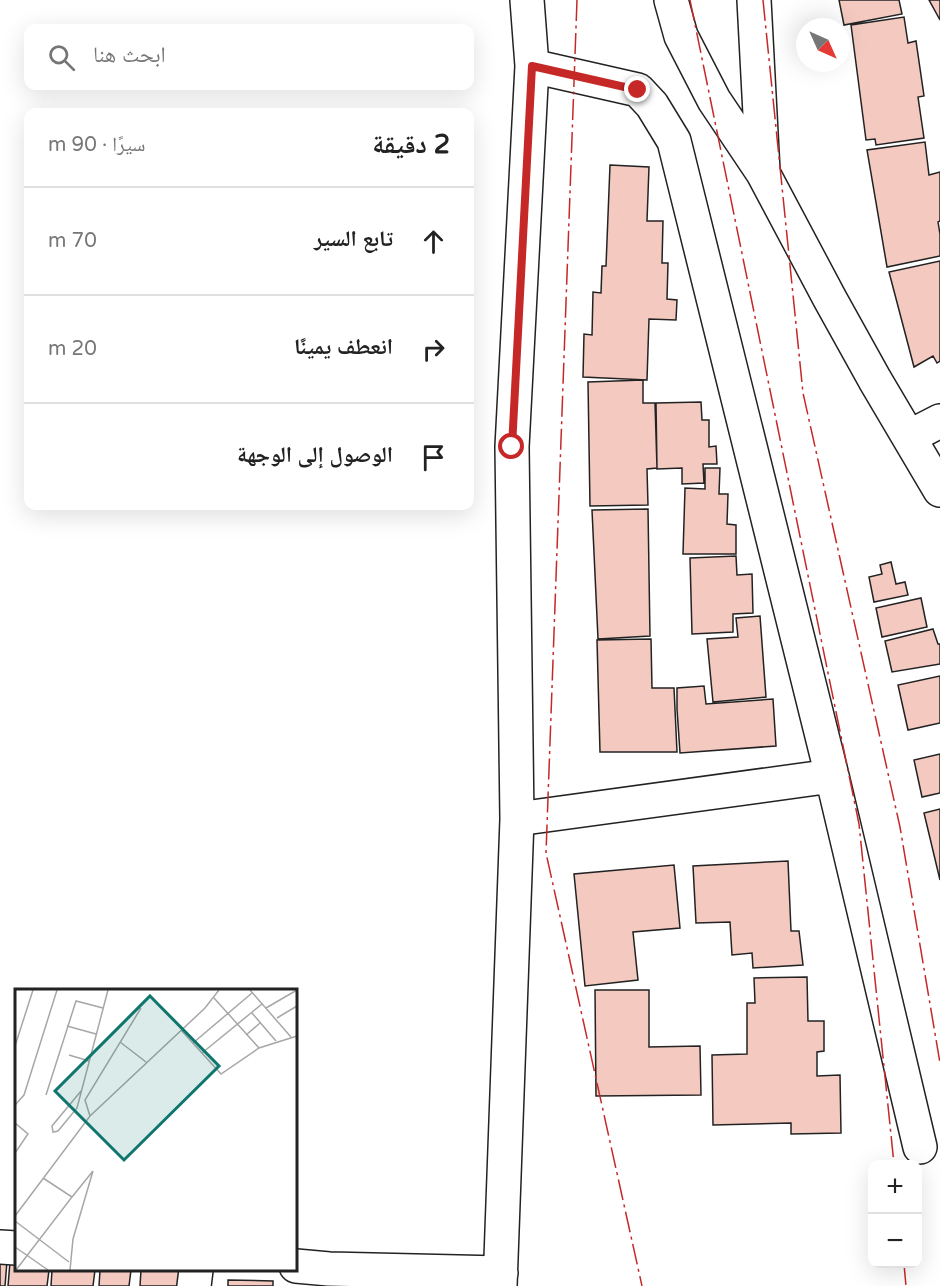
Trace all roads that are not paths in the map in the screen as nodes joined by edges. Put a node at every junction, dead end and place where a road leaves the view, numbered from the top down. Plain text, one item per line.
1 (527, 0) edge
2 (671, 0) edge
3 (754, 0) edge
4 (532, 66) junction
5 (763, 173) junction
6 (940, 421) edge
7 (909, 437) junction
8 (940, 490) edge
9 (832, 776) junction
10 (517, 819) junction
11 (920, 1147) dead end
12 (0, 1247) edge
13 (15, 1248) edge
14 (297, 1266) edge
15 (196, 1271) edge
16 (328, 1277) edge
17 (501, 1280) edge
18 (194, 1286) edge

1 - 4 street
2 - 5 street
3 - 5 street
4 - 9 street
4 - 10 street
5 - 7 street
6 - 7 street
7 - 8 street
9 - 10 street
9 - 11 street
10 - 17 street
12 - 13 street
14 - 16 street
15 - 18 street
16 - 17 street

